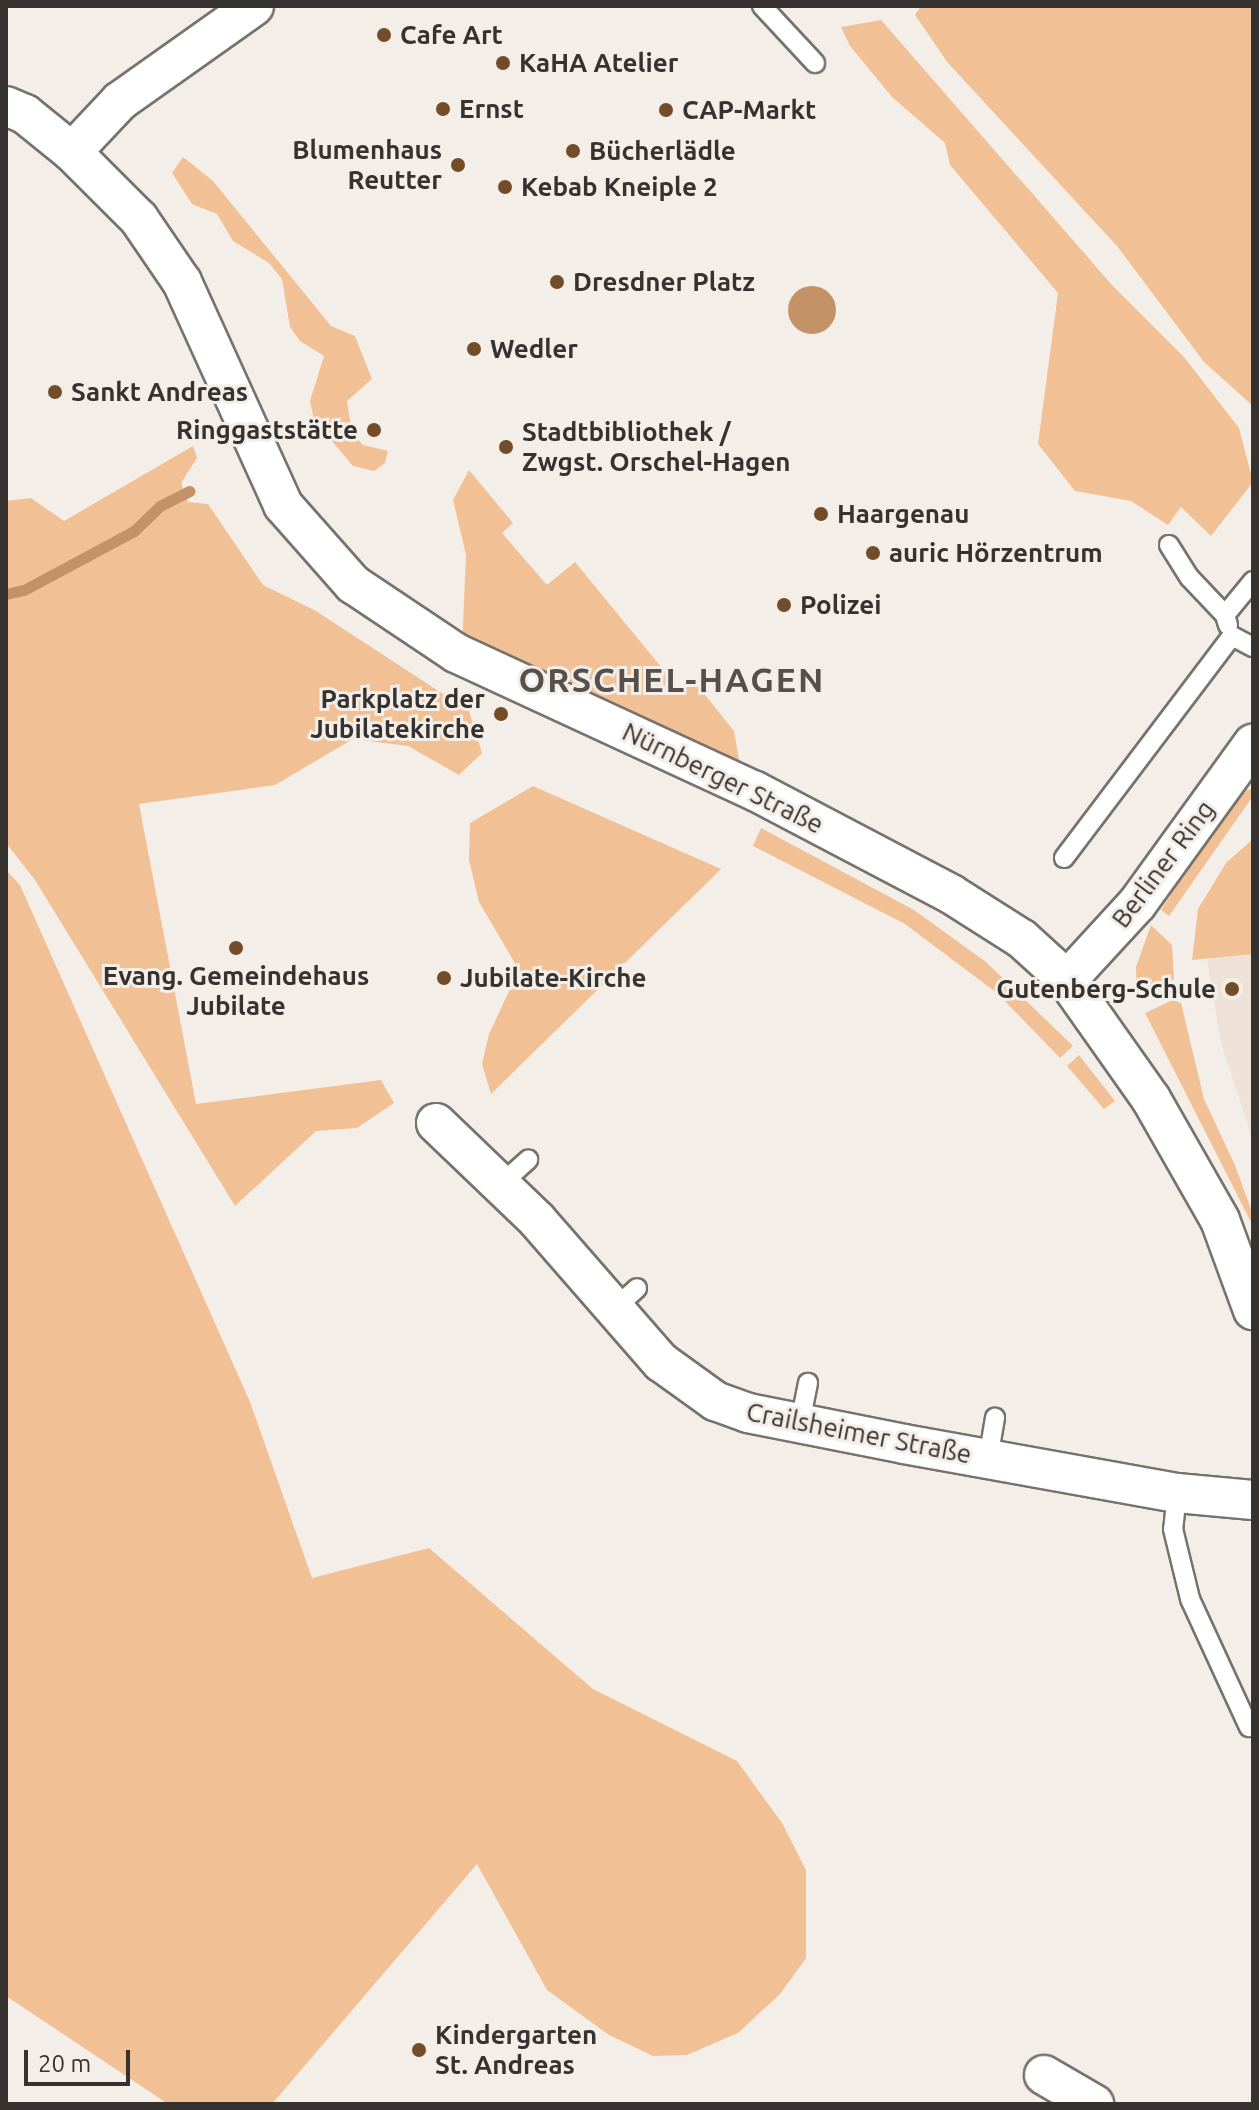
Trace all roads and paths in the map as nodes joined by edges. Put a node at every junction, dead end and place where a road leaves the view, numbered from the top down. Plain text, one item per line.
1 (254, 6) edge
2 (762, 6) edge
3 (815, 63) dead end
4 (6, 106) edge
5 (72, 152) junction
6 (1169, 545) dead end
7 (1253, 581) edge
8 (1225, 615) junction
9 (1232, 636) junction
10 (1253, 647) edge
11 (1253, 744) edge
12 (1064, 858) dead end
13 (1067, 980) junction
14 (436, 1123) dead end
15 (528, 1160) dead end
16 (500, 1185) junction
17 (1253, 1310) edge
18 (808, 1383) dead end
19 (995, 1418) dead end
20 (800, 1423) junction
21 (988, 1459) junction
22 (1177, 1493) junction
23 (1253, 1500) edge
24 (1249, 1727) dead end
25 (1044, 2075) dead end
26 (1094, 2104) edge

1 - 5 street
2 - 3 lane
4 - 5 street, Nürnberger Straße
5 - 13 street, Nürnberger Straße
6 - 8 lane
7 - 8 lane
8 - 9 lane
9 - 10 lane
9 - 12 lane
11 - 13 street, Berliner Ring
13 - 17 street, Nürnberger Straße
14 - 16 street, Crailsheimer Straße
15 - 16 lane
16 - 20 street, Crailsheimer Straße
18 - 20 lane
19 - 21 lane
20 - 21 street, Crailsheimer Straße
21 - 22 street, Crailsheimer Straße
22 - 23 street, Crailsheimer Straße
22 - 24 lane
25 - 26 street

